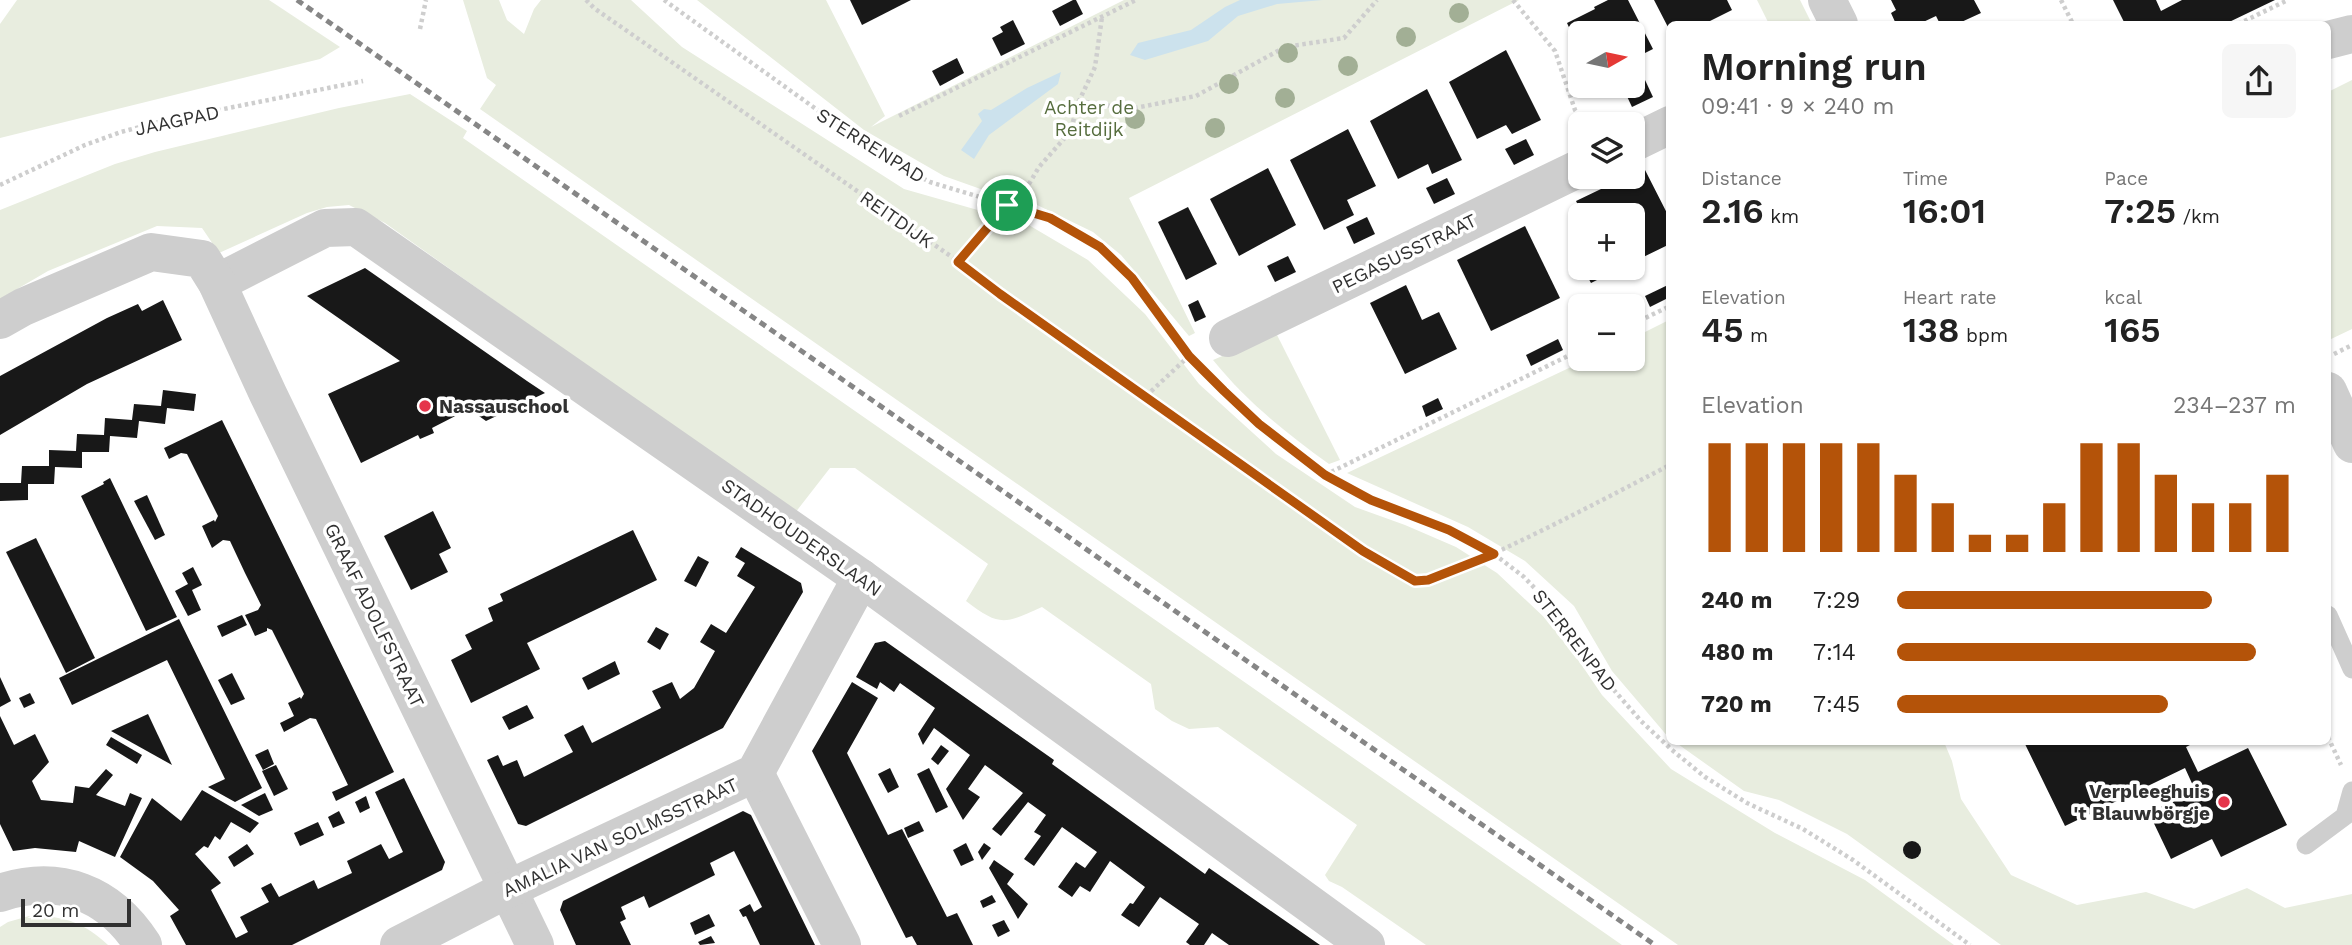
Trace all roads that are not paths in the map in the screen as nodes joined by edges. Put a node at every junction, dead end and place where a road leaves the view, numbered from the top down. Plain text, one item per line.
1 (1827, 0) edge
2 (1838, 21) edge
3 (2352, 34) edge
4 (2331, 39) edge
5 (1666, 127) edge
6 (1645, 137) edge
7 (1568, 174) edge
8 (217, 283) junction
9 (0, 320) edge
10 (1228, 338) dead end
11 (2331, 398) edge
12 (2352, 444) edge
13 (861, 578) junction
14 (2331, 622) edge
15 (2352, 669) edge
16 (755, 773) junction
17 (2352, 792) edge
18 (2306, 845) dead end
19 (508, 889) junction
20 (0, 893) edge
21 (143, 945) edge
22 (399, 945) edge
23 (535, 945) edge
24 (842, 945) edge
25 (1366, 945) edge

1 - 2 street
3 - 4 street
5 - 6 street
7 - 10 street, PEGASUSSTRAAT
8 - 9 street, GRAAF ADOLFSTRAAT
8 - 13 street, STADHOUDERSLAAN
8 - 19 street, GRAAF ADOLFSTRAAT
11 - 12 street
13 - 16 street, AMALIA VAN SOLMSSTRAAT
13 - 25 street, STADHOUDERSLAAN
14 - 15 lane
16 - 19 street, AMALIA VAN SOLMSSTRAAT
16 - 24 street
17 - 18 lane
19 - 22 street, AMALIA VAN SOLMSSTRAAT
19 - 23 street, GRAAF ADOLFSTRAAT
20 - 21 street

